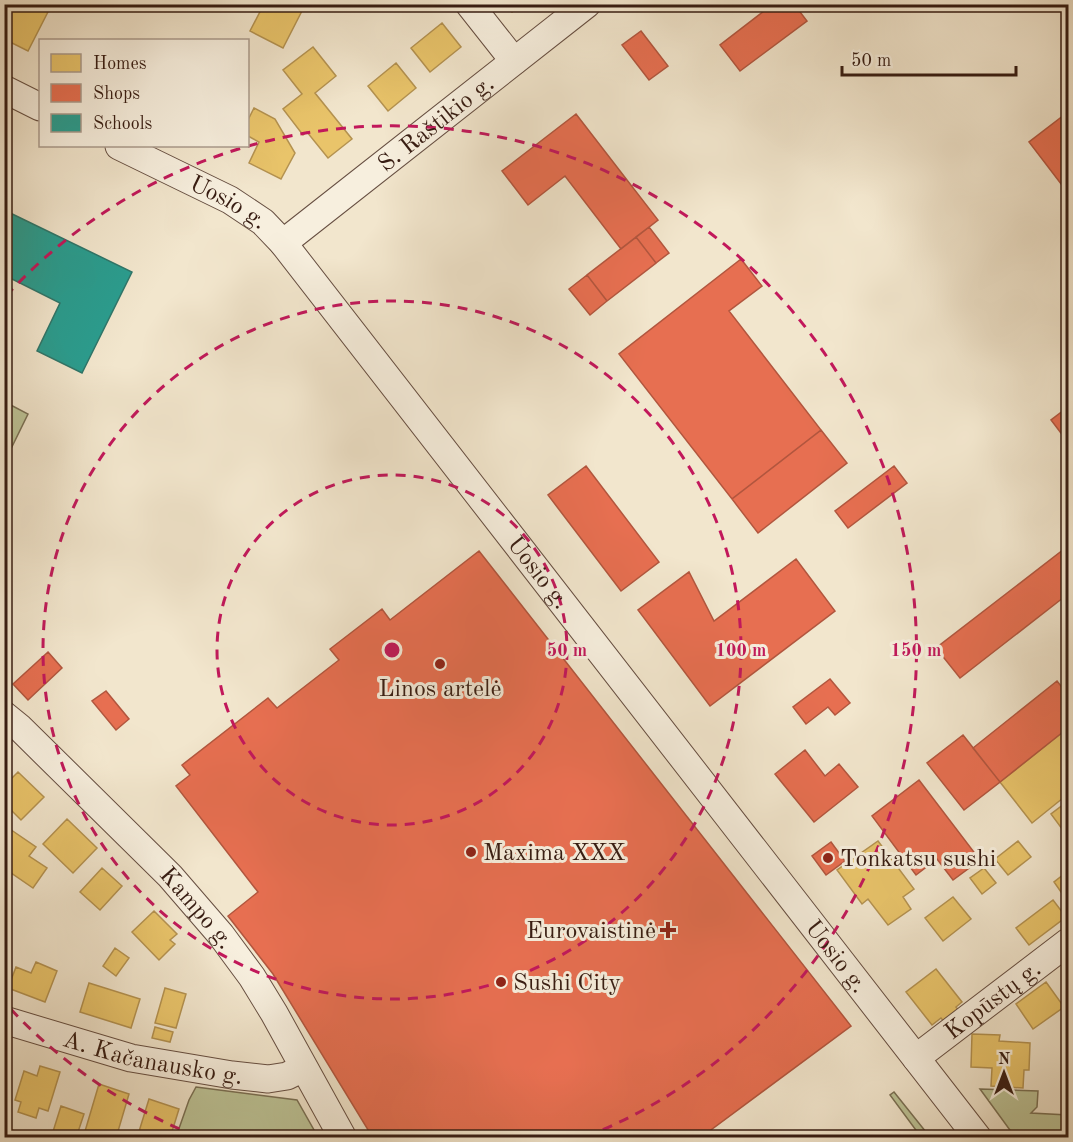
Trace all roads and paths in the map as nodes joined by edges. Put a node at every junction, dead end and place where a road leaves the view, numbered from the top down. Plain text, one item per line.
1 (470, 4) edge
2 (587, 4) edge
3 (514, 61) junction
4 (4, 89) edge
5 (39, 106) edge
6 (121, 147) edge
7 (283, 243) junction
8 (4, 715) edge
9 (1068, 942) edge
10 (4, 1020) edge
11 (916, 1058) junction
12 (303, 1068) junction
13 (343, 1137) edge
14 (978, 1137) edge

1 - 3 street
2 - 3 street, S. Raštikio g.
3 - 7 street, S. Raštikio g.
4 - 5 street
6 - 7 street, Uosio g.
7 - 11 street, Uosio g.
8 - 12 street, Kampo g.
9 - 11 street, Kopūstų g.
10 - 12 street, A. Kačanausko g.
11 - 14 street, Uosio g.
12 - 13 street, Kampo g.

